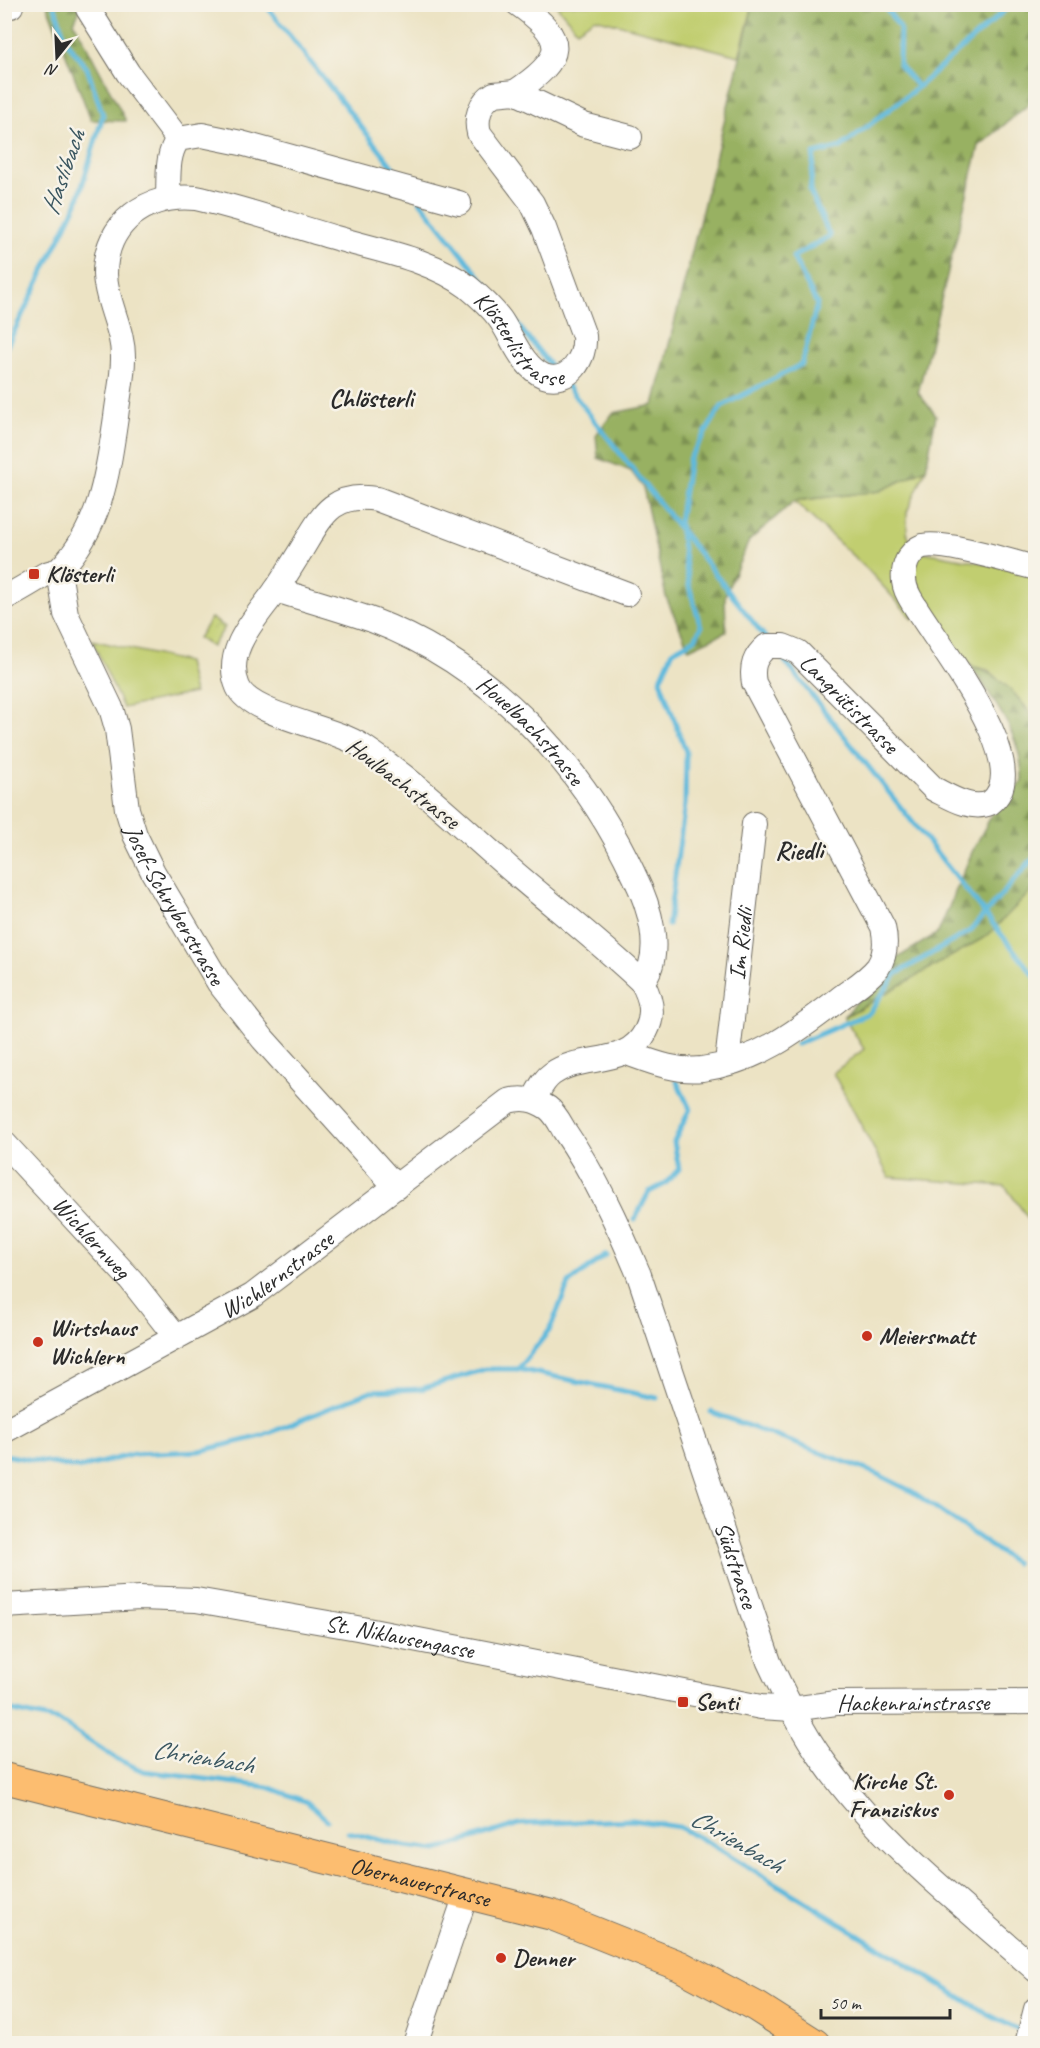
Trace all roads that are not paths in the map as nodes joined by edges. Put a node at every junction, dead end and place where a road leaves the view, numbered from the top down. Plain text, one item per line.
1 (518, 4) edge
2 (88, 9) dead end
3 (515, 92) junction
4 (630, 137) dead end
5 (178, 139) junction
6 (168, 197) junction
7 (459, 203) dead end
8 (1035, 568) edge
9 (59, 571) junction
10 (276, 590) junction
11 (627, 594) dead end
12 (4, 598) edge
13 (754, 824) dead end
14 (642, 982) junction
15 (627, 1053) junction
16 (727, 1063) junction
17 (533, 1100) junction
18 (4, 1143) edge
19 (396, 1187) junction
20 (175, 1336) junction
21 (4, 1431) edge
22 (4, 1606) edge
23 (1035, 1702) edge
24 (792, 1709) junction
25 (4, 1778) edge
26 (467, 1892) junction
27 (1035, 1970) edge
28 (415, 2043) edge
29 (815, 2043) edge

1 - 3 street
2 - 5 street
3 - 4 street
3 - 6 street, Klösterlistrasse
5 - 6 street
5 - 7 street
6 - 9 street, Klösterlistrasse
8 - 16 street, Langrütistrasse
9 - 12 street
9 - 19 street, Josef-Schryberstrasse
10 - 11 street, Houlbachstrasse
10 - 14 street, Houelbachstrasse
10 - 14 street, Houlbachstrasse
13 - 16 street, Im Riedli
14 - 15 street
15 - 16 street, Langrütistrasse
15 - 17 street
17 - 19 street, Wichlernstrasse
17 - 24 street, Südstrasse
18 - 20 street, Wichlernweg
19 - 20 street, Wichlernstrasse
20 - 21 street, Wichlernstrasse
22 - 24 street, St. Niklausengasse
23 - 24 street, Hackenrainstrasse
24 - 27 street, Südstrasse
25 - 26 main road, Obernauerstrasse
26 - 28 street
26 - 29 main road, Obernauerstrasse

